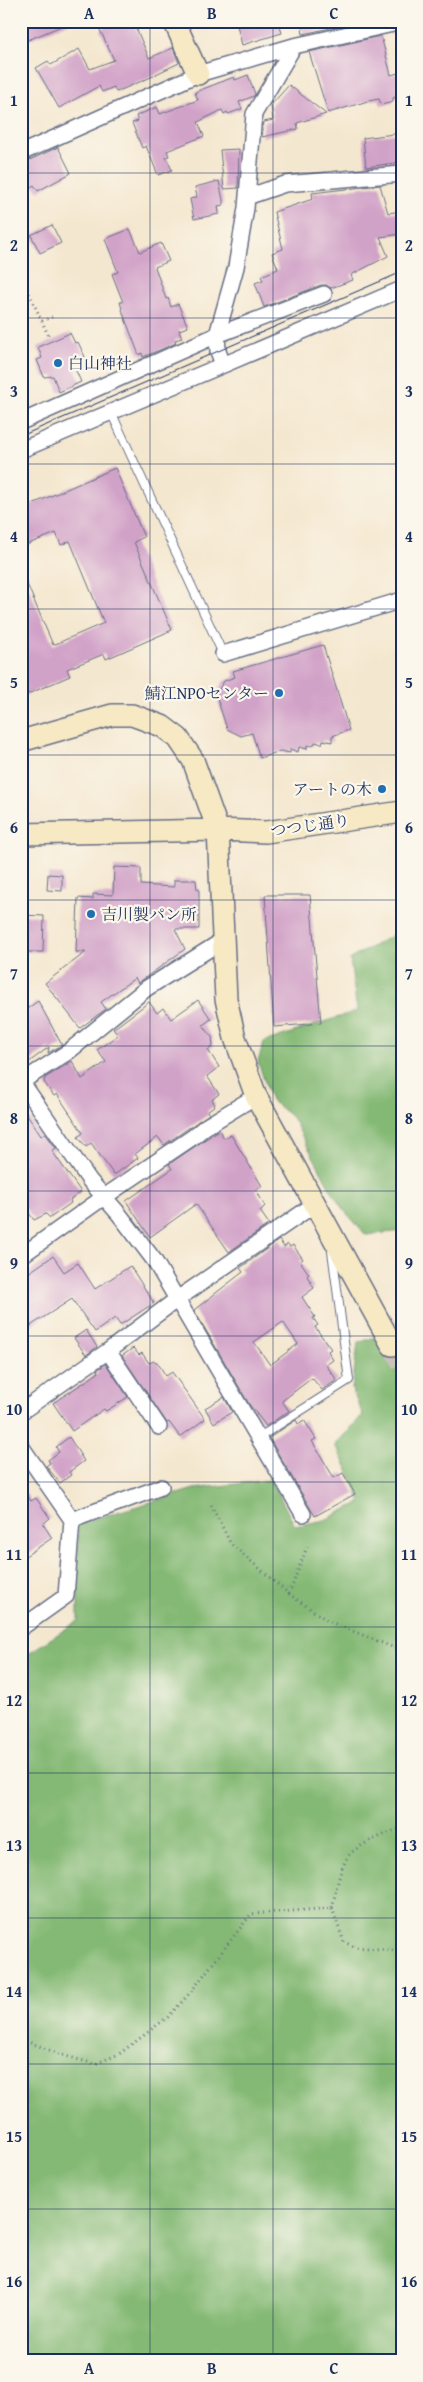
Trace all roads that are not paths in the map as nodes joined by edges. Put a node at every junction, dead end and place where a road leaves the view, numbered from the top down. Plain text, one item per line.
1 (174, 21) edge
2 (402, 22) edge
3 (294, 46) junction
4 (198, 74) junction
5 (21, 153) edge
6 (402, 174) edge
7 (247, 197) junction
8 (402, 289) edge
9 (324, 294) dead end
10 (217, 335) junction
11 (223, 365) junction
12 (112, 412) junction
13 (21, 422) edge
14 (21, 450) edge
15 (402, 600) edge
16 (222, 654) joint
17 (21, 741) edge
18 (402, 812) edge
19 (218, 830) junction
20 (21, 834) edge
21 (222, 941) junction
22 (21, 1081) edge
23 (256, 1096) junction
24 (104, 1197) junction
25 (315, 1204) junction
26 (329, 1229) junction
27 (21, 1256) edge
28 (176, 1300) junction
29 (392, 1345) tunnel mouth
30 (108, 1351) junction
31 (21, 1412) edge
32 (159, 1427) dead end
33 (258, 1438) junction
34 (21, 1446) edge
35 (161, 1487) dead end
36 (303, 1514) dead end
37 (72, 1520) junction
38 (21, 1628) edge

1 - 4 street
2 - 3 street
3 - 4 street
3 - 7 street
4 - 5 street
6 - 7 street
7 - 10 street
8 - 11 street
9 - 10 street
10 - 11 street
10 - 13 street
11 - 12 street
12 - 14 street
12 - 16 lane
15 - 16 street
17 - 19 street
18 - 19 street, つつじ通り
19 - 20 street, つつじ通り
19 - 21 street
21 - 22 street
21 - 23 street
22 - 24 street
23 - 24 street
23 - 25 street
24 - 27 street
24 - 28 street
25 - 26 street
25 - 28 street
26 - 29 street
26 - 33 lane
28 - 30 street
28 - 33 street
30 - 31 street
30 - 32 street
33 - 36 street
34 - 37 street
35 - 37 street
37 - 38 street

